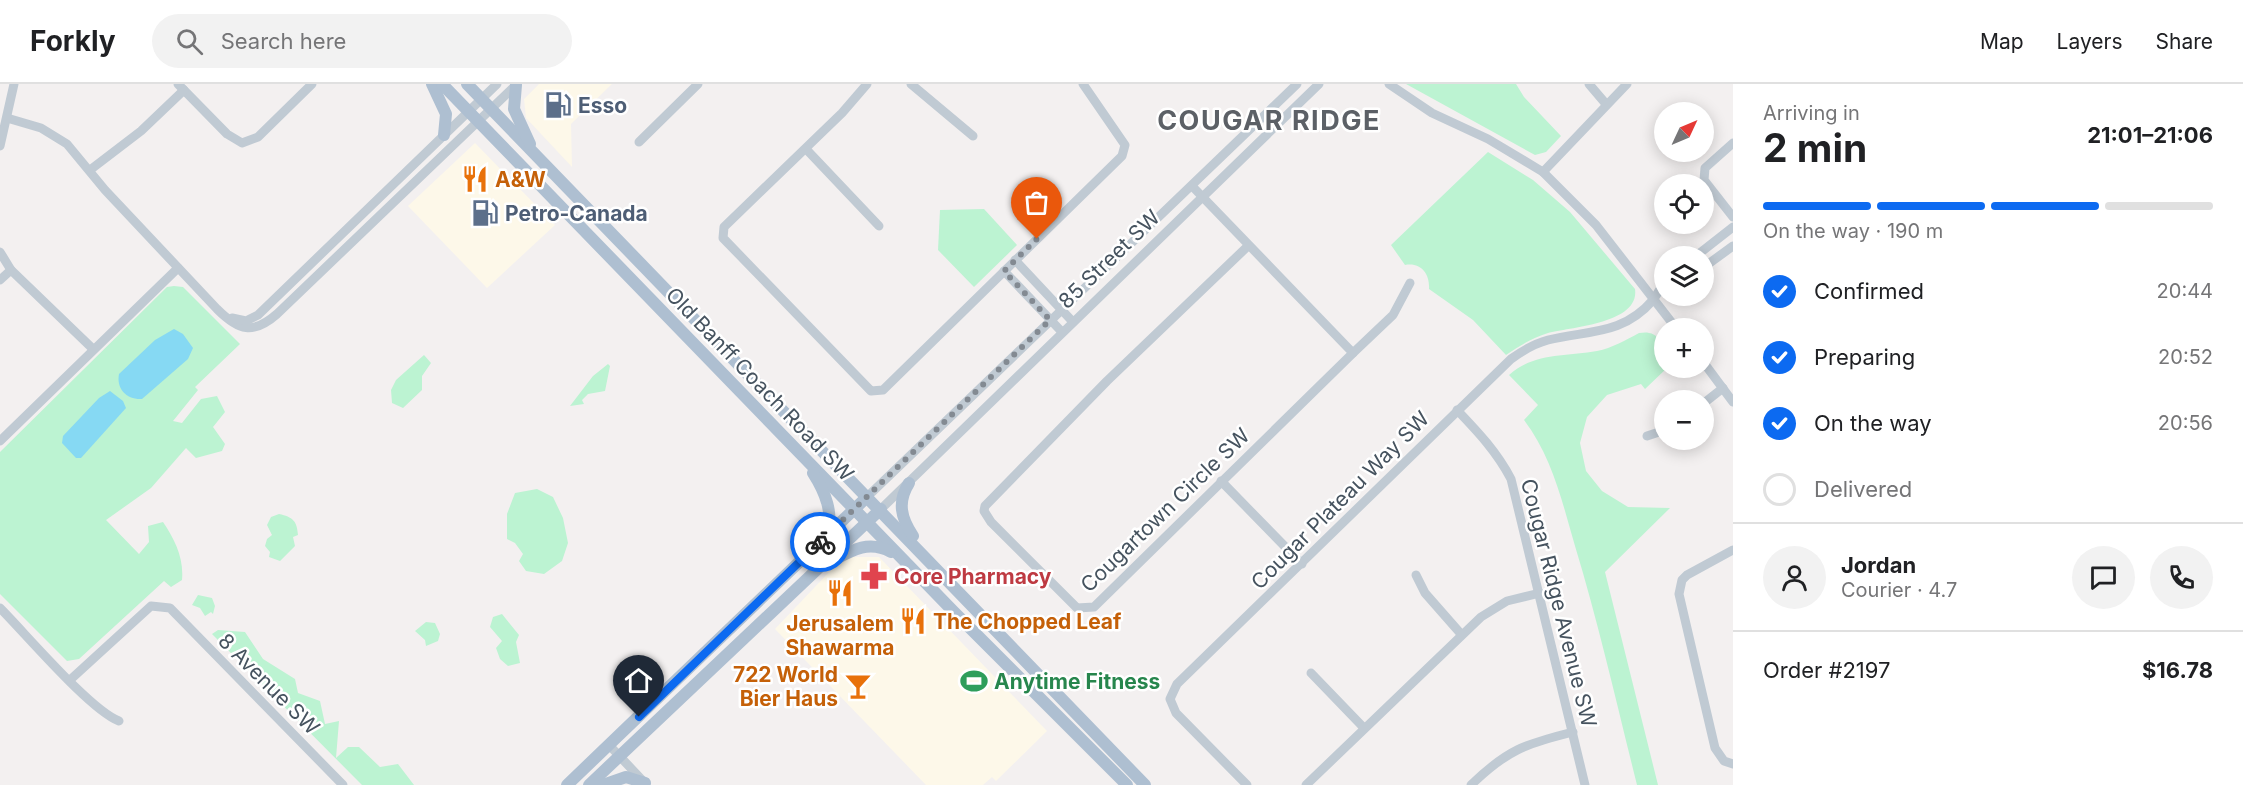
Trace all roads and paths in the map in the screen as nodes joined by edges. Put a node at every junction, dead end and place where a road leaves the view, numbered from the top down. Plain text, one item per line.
1 (14, 84) edge
2 (312, 84) edge
3 (432, 84) edge
4 (442, 84) edge
5 (467, 84) edge
6 (496, 84) edge
7 (517, 84) edge
8 (698, 84) edge
9 (867, 84) edge
10 (911, 84) edge
11 (1083, 84) edge
12 (1297, 84) edge
13 (1319, 84) edge
14 (1389, 84) edge
15 (1589, 84) edge
16 (1627, 84) edge
17 (181, 87) edge
18 (481, 99) junction
19 (1606, 104) junction
20 (491, 109) junction
21 (468, 111) junction
22 (7, 118) junction
23 (478, 121) junction
24 (444, 135) junction
25 (973, 136) dead end
26 (639, 142) dead end
27 (1733, 143) edge
28 (0, 147) edge
29 (806, 149) junction
30 (536, 156) junction
31 (90, 170) junction
32 (1543, 172) junction
33 (399, 178) junction
34 (1192, 186) junction
35 (408, 188) junction
36 (1201, 196) junction
37 (1733, 217) edge
38 (879, 226) dead end
39 (1733, 228) edge
40 (335, 241) junction
41 (1249, 245) junction
42 (1709, 246) edge
43 (1733, 246) edge
44 (344, 249) junction
45 (0, 255) edge
46 (1015, 260) junction
47 (1714, 260) edge
48 (178, 268) junction
49 (11, 270) junction
50 (1004, 271) junction
51 (0, 280) edge
52 (1410, 283) dead end
53 (1654, 299) joint
54 (1660, 306) edge
55 (1061, 309) junction
56 (1669, 318) edge
57 (1050, 320) junction
58 (1073, 322) junction
59 (243, 325) junction
60 (1062, 332) junction
61 (93, 349) junction
62 (1353, 353) junction
63 (1714, 376) edge
64 (1723, 388) junction
65 (1714, 395) edge
66 (1733, 402) edge
67 (1457, 410) junction
68 (1654, 434) edge
69 (1647, 436) dead end
70 (0, 441) edge
71 (796, 448) junction
72 (1221, 481) junction
73 (909, 483) junction
74 (868, 496) junction
75 (881, 509) junction
76 (855, 510) junction
77 (867, 522) junction
78 (819, 543) junction
79 (1733, 549) edge
80 (902, 559) junction
81 (1302, 564) junction
82 (816, 571) junction
83 (938, 571) junction
84 (1416, 575) dead end
85 (1540, 592) junction
86 (0, 608) edge
87 (1461, 634) junction
88 (1311, 673) dead end
89 (70, 680) junction
90 (119, 721) dead end
91 (1364, 728) junction
92 (1572, 732) junction
93 (609, 745) junction
94 (620, 756) junction
95 (1733, 764) edge
96 (646, 784) edge
97 (343, 785) edge
98 (567, 785) edge
99 (589, 785) edge
100 (603, 785) edge
101 (1127, 785) edge
102 (1145, 785) edge
103 (1247, 785) edge
104 (1306, 785) edge
105 (1471, 785) edge
106 (1585, 785) edge

1 - 22 street
2 - 17 street
3 - 24 main road
4 - 21 main road, Old Banff Coach Road SW
5 - 18 main road, Old Banff Coach Road SW
6 - 18 street
7 - 20 street
7 - 30 main road
8 - 26 street
9 - 29 street
10 - 25 street
11 - 46 street
12 - 34 street, 85 Street SW
13 - 36 street, 85 Street SW
14 - 32 street
15 - 19 street
16 - 19 street
17 - 31 street
18 - 20 main road, Old Banff Coach Road SW
18 - 21 street
19 - 32 street
20 - 23 street
20 - 30 main road, Old Banff Coach Road SW
21 - 23 main road, Old Banff Coach Road SW
21 - 24 street
22 - 28 street
22 - 31 street
23 - 35 street
23 - 71 main road, Old Banff Coach Road SW
24 - 33 street
27 - 37 street
29 - 38 street
29 - 50 street
30 - 74 main road, Old Banff Coach Road SW
31 - 48 street
32 - 53 street
33 - 35 street
33 - 40 street
34 - 36 street
34 - 55 street, 85 Street SW
35 - 44 street
36 - 41 street
36 - 58 street, 85 Street SW
39 - 42 street
40 - 44 street
40 - 59 street
41 - 62 street
41 - 72 street, Cougartown Circle SW
43 - 47 street
44 - 59 street
45 - 49 street
46 - 50 street
46 - 55 street
48 - 59 street
48 - 61 street
49 - 51 street
49 - 61 street
50 - 57 street
52 - 62 street, Cougartown Circle SW
53 - 67 street, Cougar Plateau Way SW
54 - 56 street
55 - 57 street, 85 Street SW
55 - 58 street
57 - 60 street
57 - 74 street, 85 Street SW
58 - 60 street, 85 Street SW
60 - 73 street, 85 Street SW
61 - 70 street
62 - 72 street, Cougartown Circle SW
63 - 64 street
64 - 65 street
64 - 66 street
67 - 81 street, Cougar Plateau Way SW
67 - 85 street, Cougar Ridge Avenue SW
68 - 69 street
71 - 76 main road, Old Banff Coach Road SW
71 - 78 main road
72 - 81 street
73 - 75 street, 85 Street SW
73 - 83 main road
74 - 75 main road, Old Banff Coach Road SW
74 - 76 main road, 85 Street SW
75 - 77 main road, 85 Street SW
75 - 83 main road, Old Banff Coach Road SW
76 - 77 main road, Old Banff Coach Road SW
76 - 78 main road, 85 Street SW
77 - 80 main road, Old Banff Coach Road SW
77 - 82 main road, 85 Street SW
78 - 93 main road, 85 Street SW
79 - 95 street
80 - 82 main road
80 - 101 main road, Old Banff Coach Road SW
81 - 103 street, Cougar Plateau Way SW
82 - 94 main road, 85 Street SW
83 - 102 main road, Old Banff Coach Road SW
84 - 87 street
85 - 87 street
85 - 92 street, Cougar Ridge Avenue SW
86 - 89 street
87 - 91 street
88 - 91 street
89 - 90 street
89 - 97 street, 8 Avenue SW
91 - 104 street
92 - 105 street
92 - 106 street, Cougar Ridge Avenue SW
93 - 94 street
93 - 98 main road, 85 Street SW
94 - 96 street
94 - 99 main road, 85 Street SW
96 - 100 main road

